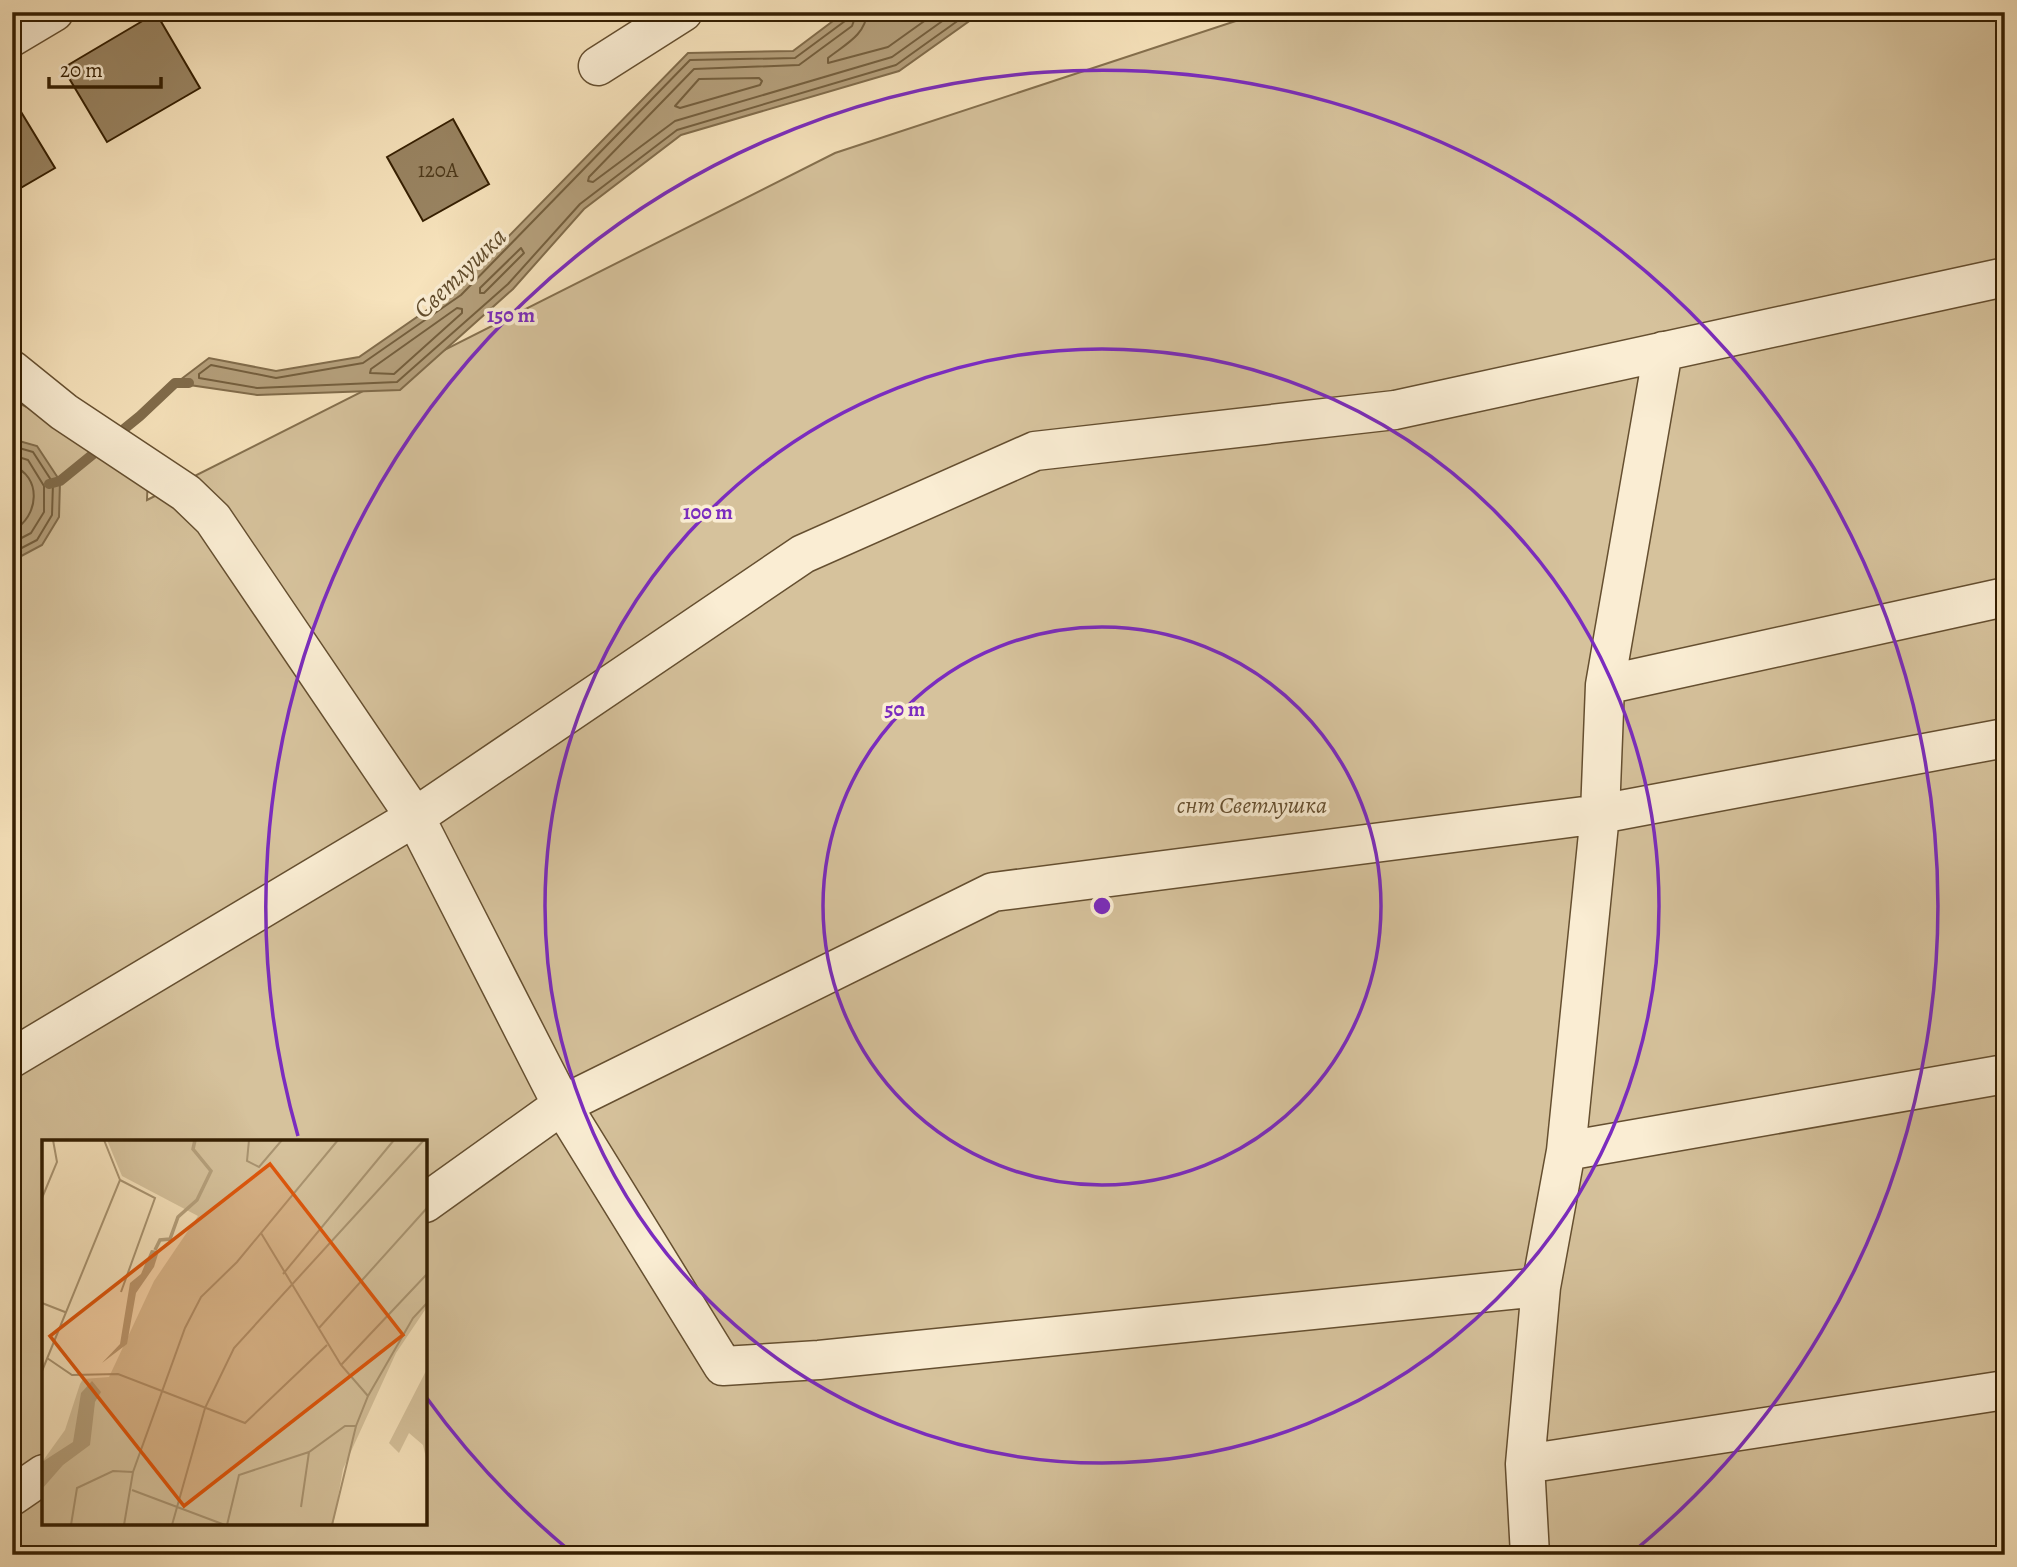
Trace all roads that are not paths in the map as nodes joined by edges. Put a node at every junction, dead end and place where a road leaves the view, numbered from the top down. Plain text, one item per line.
1 (54, 12) edge
2 (684, 12) edge
3 (12, 37) edge
4 (598, 66) dead end
5 (2005, 277) edge
6 (1662, 351) junction
7 (12, 370) edge
8 (2005, 597) edge
9 (1605, 685) junction
10 (2005, 738) edge
11 (1600, 814) junction
12 (415, 817) junction
13 (12, 1058) edge
14 (2005, 1074) edge
15 (562, 1105) junction
16 (1566, 1151) junction
17 (427, 1202) edge
18 (1541, 1287) junction
19 (2005, 1390) edge
20 (1525, 1464) junction
21 (42, 1475) edge
22 (12, 1496) edge
23 (1530, 1555) edge

1 - 3 street
2 - 4 street
5 - 6 street
6 - 9 street
6 - 12 street
7 - 12 street
8 - 9 street
9 - 11 street
10 - 11 street
11 - 15 street
11 - 16 street
12 - 13 street
12 - 15 street
14 - 16 street
15 - 17 street
15 - 18 street
16 - 18 street
18 - 20 street
19 - 20 street
20 - 23 street
21 - 22 street

